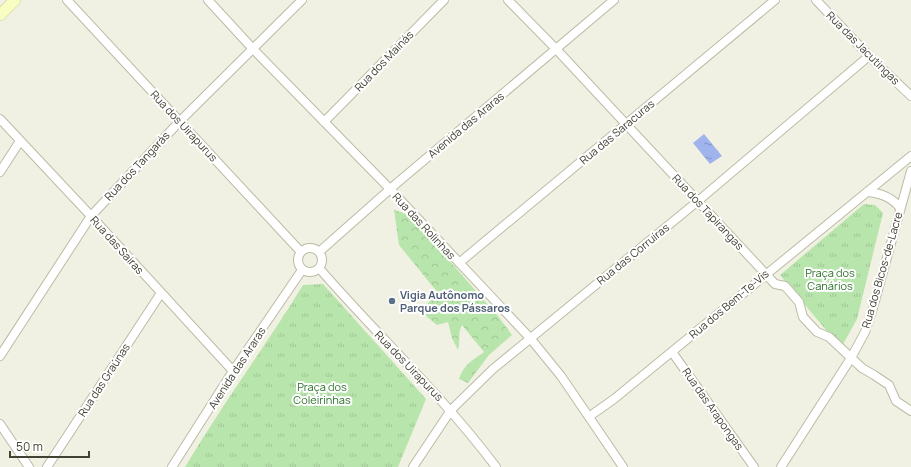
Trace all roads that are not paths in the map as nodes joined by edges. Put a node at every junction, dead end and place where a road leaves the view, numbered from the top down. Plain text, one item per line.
1 (15, 0) edge
2 (67, 0) edge
3 (208, 0) edge
4 (302, 0) edge
5 (444, 0) edge
6 (508, 0) edge
7 (614, 0) edge
8 (775, 0) edge
9 (816, 0) edge
10 (0, 15) edge
11 (253, 49) junction
12 (557, 50) junction
13 (869, 56) junction
14 (911, 96) edge
15 (0, 119) edge
16 (180, 120) junction
17 (324, 122) junction
18 (625, 125) junction
19 (20, 141) junction
20 (911, 156) edge
21 (911, 171) edge
22 (0, 172) edge
23 (390, 189) junction
24 (867, 192) junction
25 (698, 201) junction
26 (900, 208) junction
27 (91, 216) junction
28 (301, 252) junction
29 (319, 252) junction
30 (459, 264) junction
31 (319, 268) junction
32 (302, 270) junction
33 (766, 273) junction
34 (161, 293) junction
35 (530, 338) junction
36 (672, 352) junction
37 (0, 356) edge
38 (851, 358) junction
39 (233, 372) junction
40 (450, 410) junction
41 (911, 411) edge
42 (590, 416) junction
43 (0, 424) edge
44 (29, 467) edge
45 (47, 467) edge
46 (172, 467) edge
47 (413, 467) edge
48 (496, 467) edge
49 (623, 467) edge
50 (754, 467) edge
51 (781, 467) edge

1 - 10 main road
2 - 16 street, Rua dos Uirapurus
3 - 11 street, Rua das Rolinhas
4 - 11 street, Rua dos Tangarás
5 - 17 street, Rua dos Mainás
6 - 12 street, Rua dos Tapirangas
7 - 12 street, Avenida das Araras
8 - 18 street, Rua das Saracuras
9 - 13 street, Rua das Jacutingas
11 - 16 street, Rua dos Tangarás
11 - 17 street, Rua das Rolinhas
12 - 18 street, Rua dos Tapirangas
12 - 23 street, Avenida das Araras
13 - 14 street, Rua das Jacutingas
13 - 25 street, Rua das Corruíras
15 - 19 street, Rua das Sairas
16 - 27 street, Rua dos Tangarás
16 - 28 street, Rua dos Uirapurus
17 - 23 street, Rua das Rolinhas
18 - 25 street, Rua dos Tapirangas
18 - 30 street, Rua das Saracuras
19 - 22 street
19 - 27 street, Rua das Sairas
20 - 24 street, Rua dos Bem-Te-Vis
21 - 26 street, Rua dos Bicos-de-Lacre
23 - 29 street, Avenida das Araras
23 - 30 street, Rua das Rolinhas
24 - 26 street
24 - 33 street, Rua dos Bem-Te-Vis
25 - 33 street, Rua dos Tapirangas
25 - 35 street, Rua das Corruíras
26 - 38 street, Rua dos Bicos-de-Lacre
27 - 34 street, Rua das Sairas
27 - 37 street, Rua dos Tangarás
28 - 29 street
28 - 32 street
29 - 31 street
30 - 35 street, Rua das Rolinhas
31 - 32 street
31 - 40 street, Rua dos Uirapurus
32 - 39 street, Avenida das Araras
33 - 36 street, Rua dos Bem-Te-Vis
33 - 38 street, Rua dos Tapirangas
34 - 39 street, Rua das Sairas
34 - 45 street, Rua das Graúnas
35 - 40 street, Rua das Corruíras
35 - 42 street, Rua das Rolinhas
36 - 42 street, Rua dos Bem-Te-Vis
36 - 50 street, Rua das Arapongas
38 - 41 street, Rua dos Tapirangas
38 - 51 street, Rua dos Bicos-de-Lacre
39 - 46 street, Avenida das Araras
40 - 47 street, Rua das Corruíras
40 - 48 street, Rua dos Uirapurus
42 - 49 street, Rua das Rolinhas
43 - 44 street

